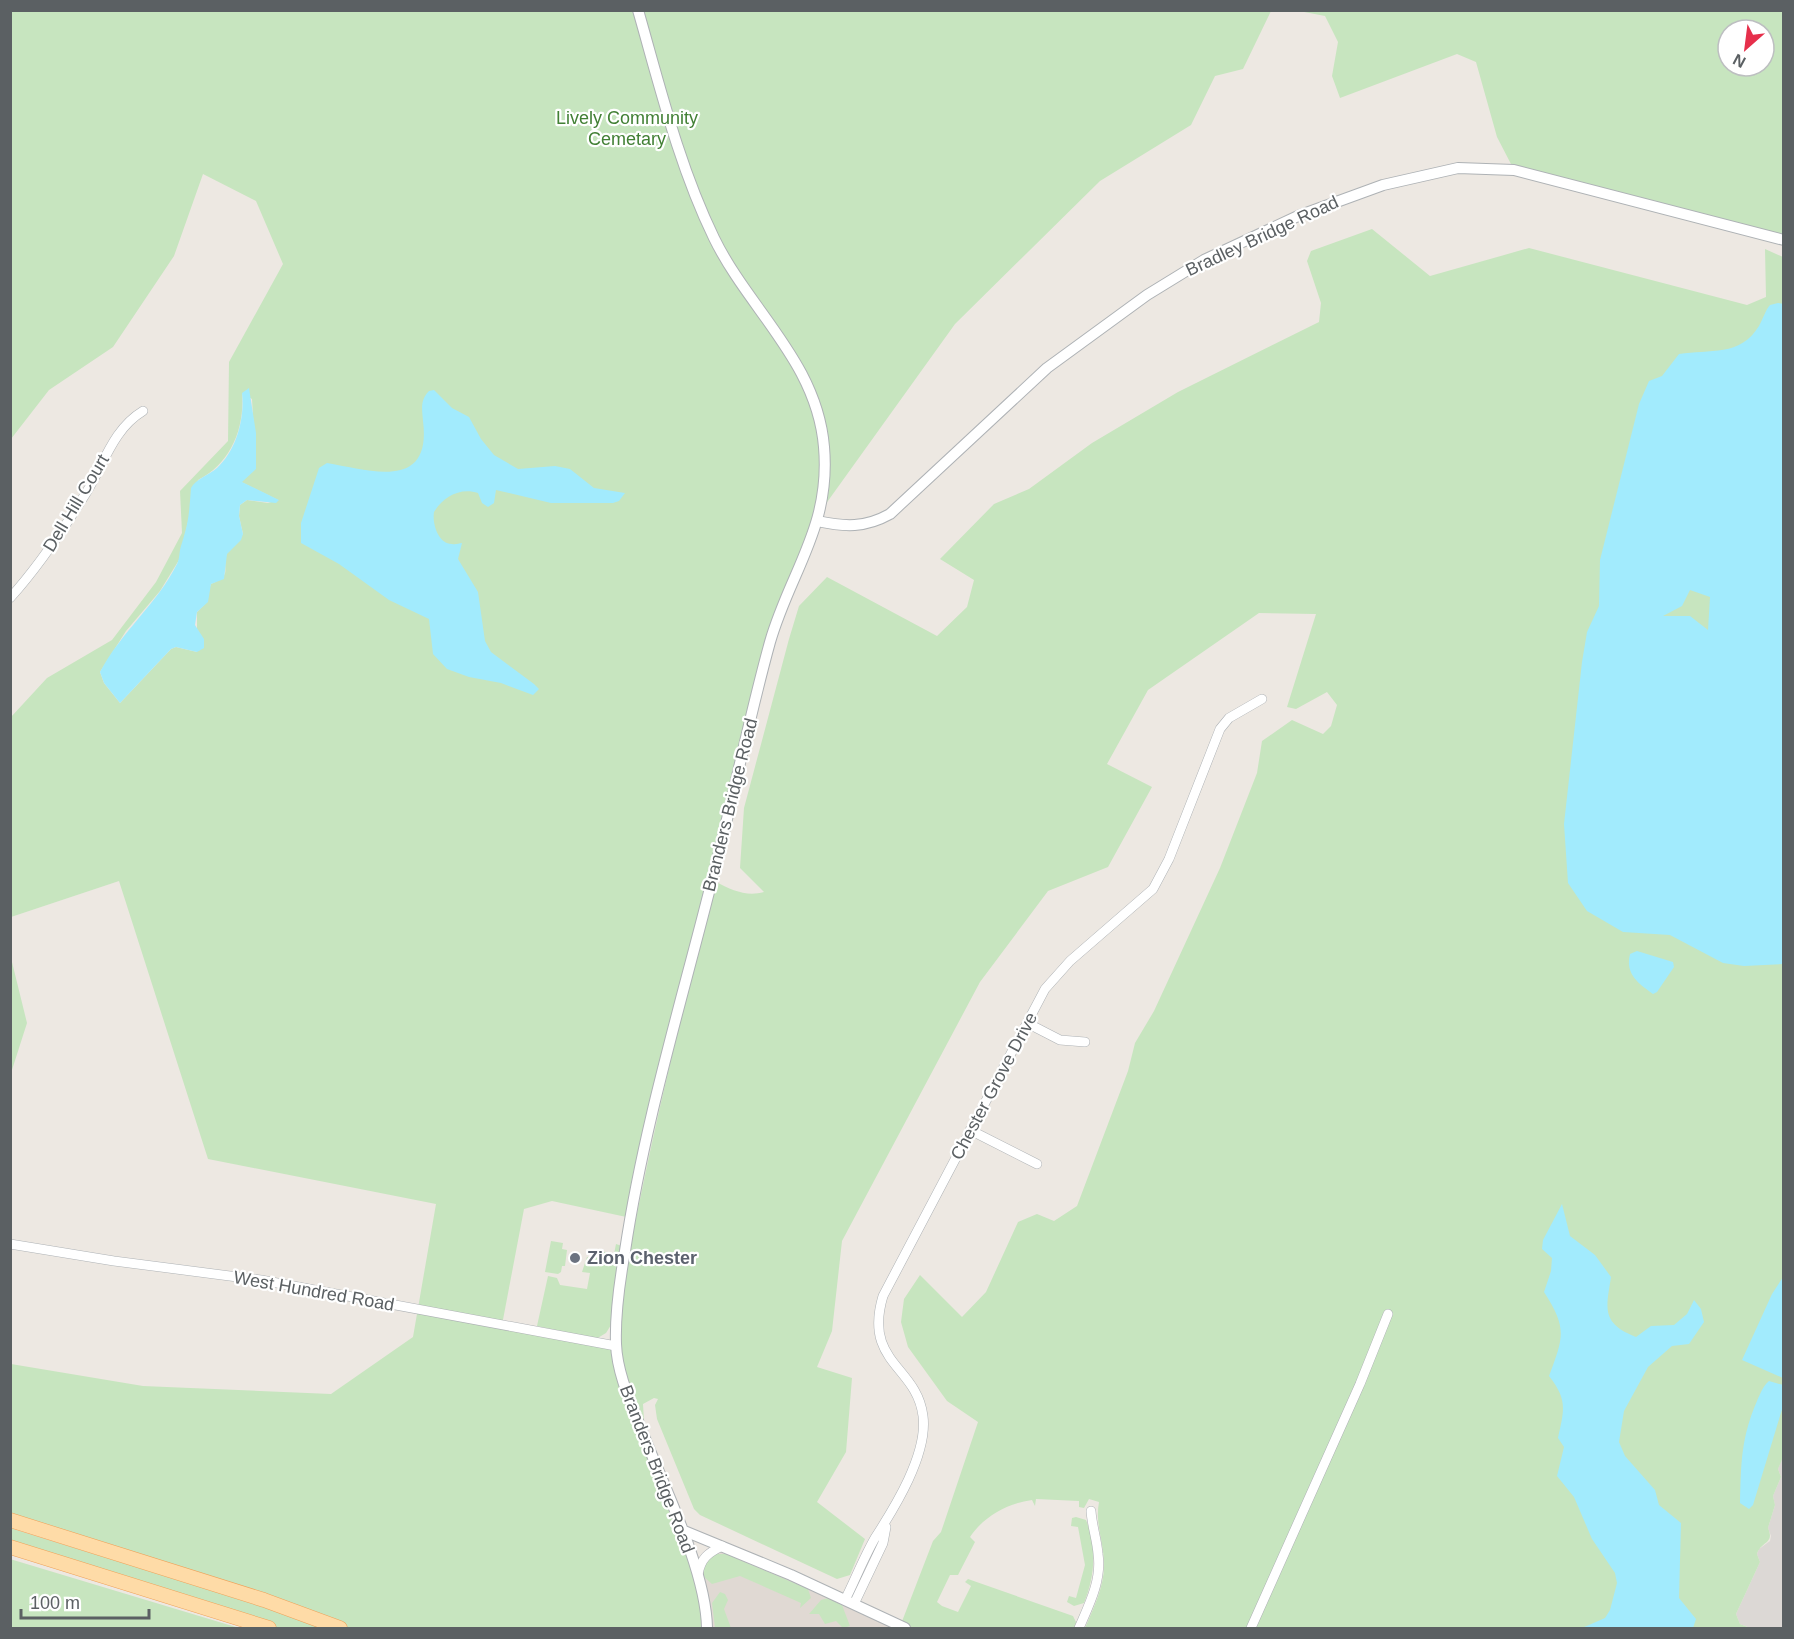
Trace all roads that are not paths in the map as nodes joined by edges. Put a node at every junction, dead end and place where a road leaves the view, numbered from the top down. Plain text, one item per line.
1 (638, 10) edge
2 (1784, 240) edge
3 (143, 411) dead end
4 (817, 521) junction
5 (10, 598) edge
6 (1262, 699) dead end
7 (1027, 1023) junction
8 (1085, 1042) dead end
9 (970, 1130) junction
10 (1037, 1164) dead end
11 (10, 1244) edge
12 (1388, 1314) dead end
13 (616, 1346) junction
14 (1091, 1511) dead end
15 (10, 1520) edge
16 (682, 1530) junction
17 (722, 1546) junction
18 (10, 1547) edge
19 (697, 1578) junction
20 (850, 1602) junction
21 (269, 1629) edge
22 (340, 1629) edge
23 (707, 1629) edge
24 (905, 1629) edge
25 (1079, 1629) edge
26 (1251, 1629) edge

1 - 4 street, Branders Bridge Road
2 - 4 street, Bradley Bridge Road
3 - 5 street, Dell Hill Court
4 - 13 street, Branders Bridge Road
6 - 7 street, Chester Grove Drive
7 - 8 street
7 - 9 street, Chester Grove Drive
9 - 10 street
9 - 20 street, Chester Grove Drive
11 - 13 street, West Hundred Road
12 - 26 street
13 - 16 street, Branders Bridge Road
14 - 25 street
15 - 22 main road
16 - 17 street
16 - 19 street, Branders Bridge Road
17 - 19 street
17 - 20 street
18 - 21 main road
19 - 23 street, Branders Bridge Road
20 - 24 street

